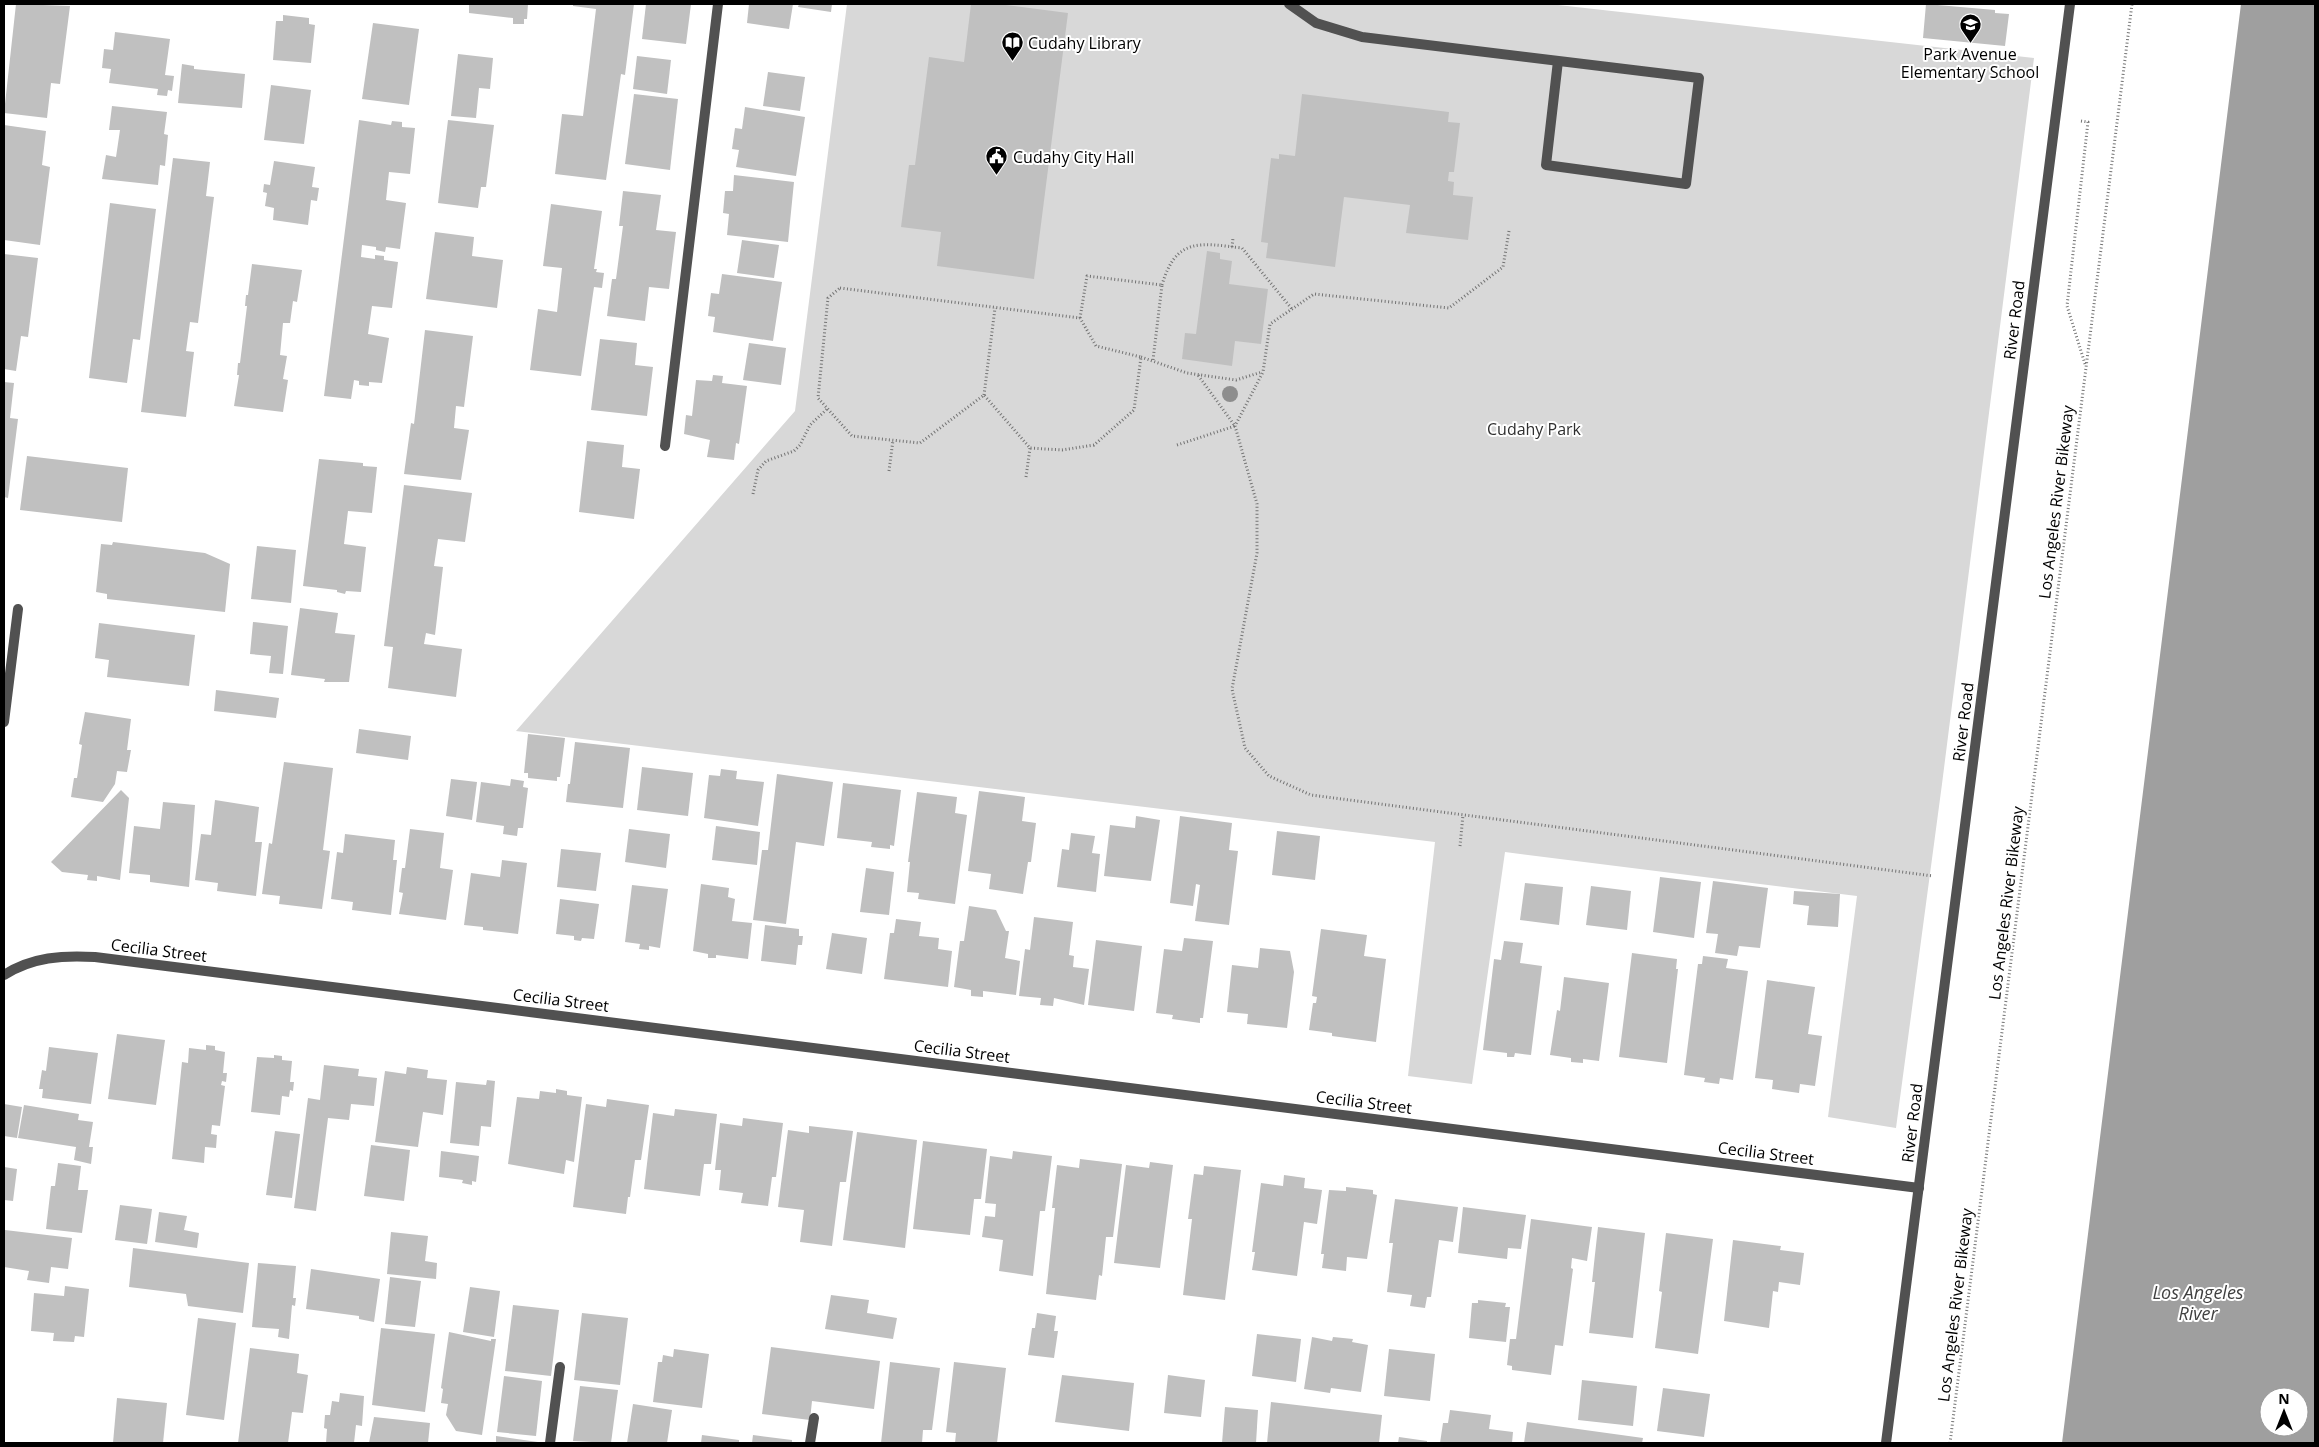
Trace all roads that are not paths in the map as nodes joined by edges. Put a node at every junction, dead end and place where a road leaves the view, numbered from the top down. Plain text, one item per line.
1 (718, 4) edge
2 (1289, 4) edge
3 (2070, 4) edge
4 (1558, 61) junction
5 (665, 446) dead end
6 (18, 609) dead end
7 (4, 722) edge
8 (4, 973) edge
9 (1919, 1188) junction
10 (560, 1367) dead end
11 (814, 1418) dead end
12 (550, 1443) edge
13 (810, 1443) edge
14 (1886, 1443) edge

1 - 5 street
2 - 4 street
3 - 9 street, River Road
4 - 4 street
6 - 7 street
8 - 9 street, Cecilia Street
9 - 14 street, River Road
10 - 12 street
11 - 13 street

